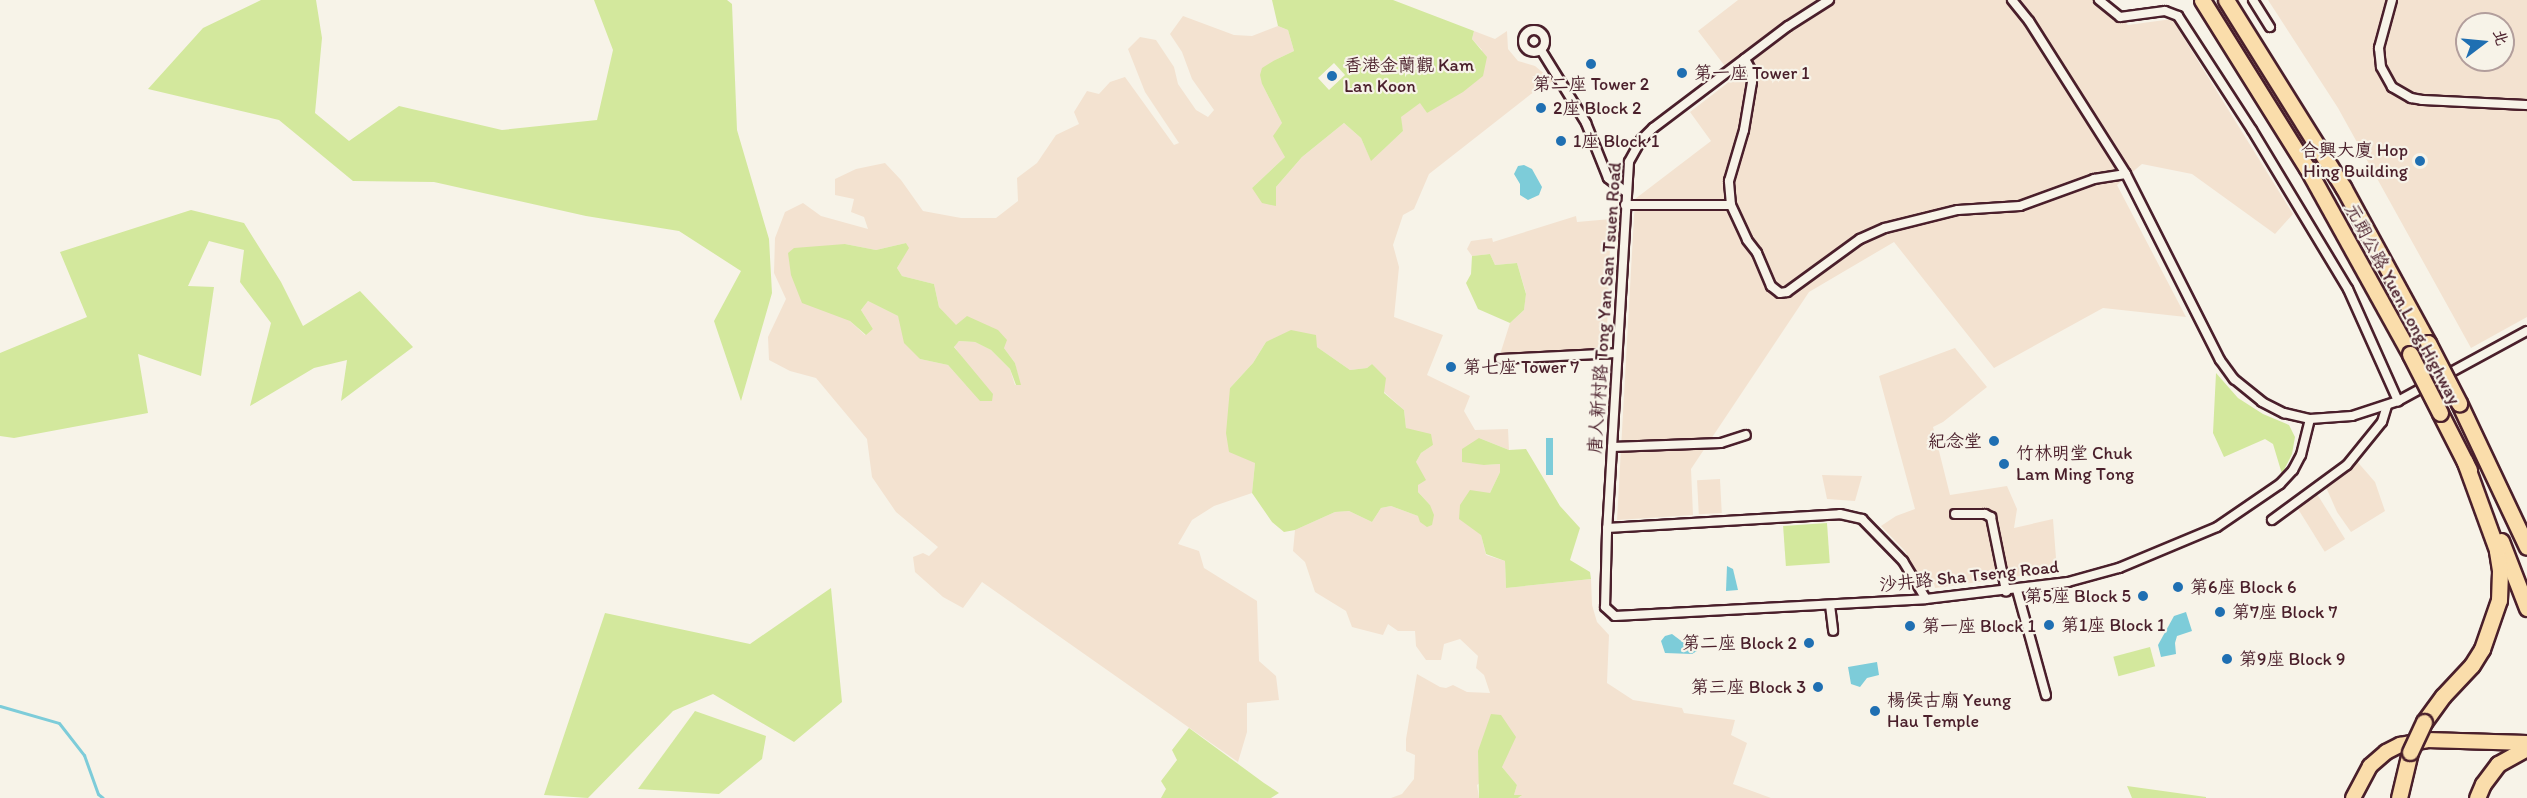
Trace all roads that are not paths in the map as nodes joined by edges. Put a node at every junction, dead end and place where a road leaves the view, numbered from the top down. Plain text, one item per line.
1 (1829, 0) edge
2 (2012, 0) edge
3 (2099, 0) edge
4 (2202, 0) edge
5 (2226, 0) edge
6 (2253, 0) edge
7 (2392, 0) edge
8 (2270, 27) dead end
9 (1541, 50) dead end
10 (1744, 59) junction
11 (2527, 105) edge
12 (2126, 174) junction
13 (1626, 192) junction
14 (1625, 205) junction
15 (1731, 205) junction
16 (2527, 330) edge
17 (1617, 353) junction
18 (1500, 359) dead end
19 (2398, 401) junction
20 (2387, 406) junction
21 (2310, 419) junction
22 (1746, 435) dead end
23 (1612, 447) junction
24 (2465, 462) junction
25 (1955, 514) dead end
26 (2272, 520) dead end
27 (1607, 528) junction
28 (2527, 547) edge
29 (2017, 590) junction
30 (2006, 591) junction
31 (1926, 599) junction
32 (1830, 605) junction
33 (1605, 607) joint
34 (2527, 608) edge
35 (1833, 631) dead end
36 (2046, 695) dead end
37 (2527, 743) edge
38 (2527, 748) edge
39 (2354, 798) edge
40 (2399, 798) edge
41 (2477, 798) edge

1 - 10 street, 唐人新村路 Tong Yan San Tsuen Road
2 - 12 street
3 - 19 street
4 - 24 highway, 元朗公路 Yuen Long Highway, bridge
5 - 28 highway, 元朗公路 Yuen Long Highway, bridge
6 - 8 street
7 - 11 street
9 - 13 street
10 - 13 street, 唐人新村路 Tong Yan San Tsuen Road
10 - 15 street
12 - 15 street
12 - 21 street
13 - 14 street, 唐人新村路 Tong Yan San Tsuen Road
14 - 15 street
14 - 17 street, 唐人新村路 Tong Yan San Tsuen Road
16 - 19 street
17 - 18 street
17 - 23 street, 唐人新村路 Tong Yan San Tsuen Road
19 - 20 street
20 - 21 street
20 - 26 street
21 - 29 street, 沙井路 Sha Tseng Road
22 - 23 street
23 - 27 street, 唐人新村路 Tong Yan San Tsuen Road
24 - 34 highway, 元朗公路 Yuen Long Highway
24 - 40 highway, bridge
25 - 30 street
27 - 31 street
27 - 33 street, 唐人新村路 Tong Yan San Tsuen Road
29 - 30 street, 沙井路 Sha Tseng Road
29 - 36 street
30 - 31 street, 沙井路 Sha Tseng Road
31 - 32 street, 沙井路 Sha Tseng Road
32 - 33 street, 沙井路 Sha Tseng Road
32 - 35 street
37 - 39 main road
38 - 41 highway

